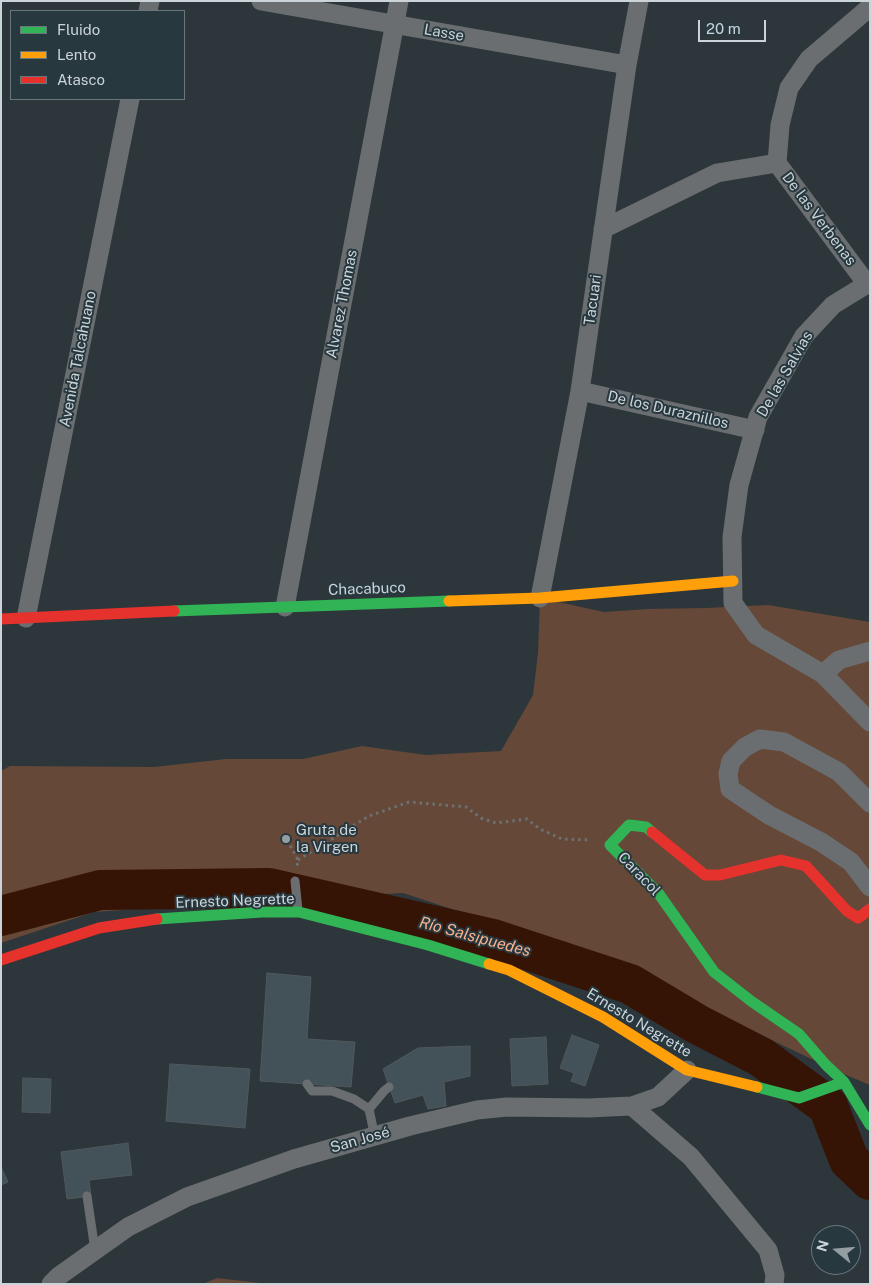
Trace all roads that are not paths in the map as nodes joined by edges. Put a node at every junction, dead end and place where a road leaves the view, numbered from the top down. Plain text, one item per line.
1 (261, 1) edge
2 (399, 1) edge
3 (639, 1) edge
4 (870, 7) edge
5 (394, 24) junction
6 (627, 65) junction
7 (130, 100) edge
8 (777, 163) junction
9 (603, 229) junction
10 (869, 284) edge
11 (580, 391) junction
12 (755, 430) junction
13 (733, 582) junction
14 (540, 598) junction
15 (285, 607) junction
16 (26, 618) junction
17 (1, 619) edge
18 (870, 651) edge
19 (823, 674) junction
20 (870, 722) edge
21 (870, 803) edge
22 (295, 881) road end
23 (870, 887) edge
24 (870, 909) edge
25 (298, 912) junction
26 (1, 960) edge
27 (687, 1070) junction
28 (844, 1082) junction
29 (307, 1084) dead end
30 (390, 1087) dead end
31 (632, 1106) junction
32 (369, 1109) junction
33 (870, 1125) edge
34 (373, 1136) junction
35 (86, 1196) dead end
36 (95, 1250) junction
37 (51, 1284) edge
38 (774, 1284) edge

1 - 5 street, Lasse
2 - 5 street, Alvarez Thomas
3 - 6 street, Tacuari
4 - 8 street, De las Verbenas
5 - 6 street, Lasse
5 - 15 street, Alvarez Thomas
6 - 9 street, Tacuari
7 - 16 street, Avenida Talcahuano
8 - 9 street
8 - 10 street, De las Verbenas
9 - 11 street, Tacuari
10 - 12 street, De las Salvias
11 - 12 street, De los Duraznillos
11 - 14 street, Tacuari
12 - 13 street, De las Salvias
13 - 14 street, Chacabuco
13 - 19 street
14 - 15 street, Chacabuco
15 - 16 street, Chacabuco
16 - 17 street, Chacabuco
18 - 19 street
19 - 20 street
21 - 23 street
22 - 25 lane
24 - 28 street, Caracol
25 - 26 street, Ernesto Negrette
25 - 27 street, Ernesto Negrette
27 - 28 street, Ernesto Negrette
27 - 31 street, San José
28 - 33 street, Caracol
29 - 32 lane
30 - 32 lane
31 - 34 street, San José
31 - 38 street
32 - 34 lane
34 - 36 street, San José
35 - 36 lane
36 - 37 street, San José

